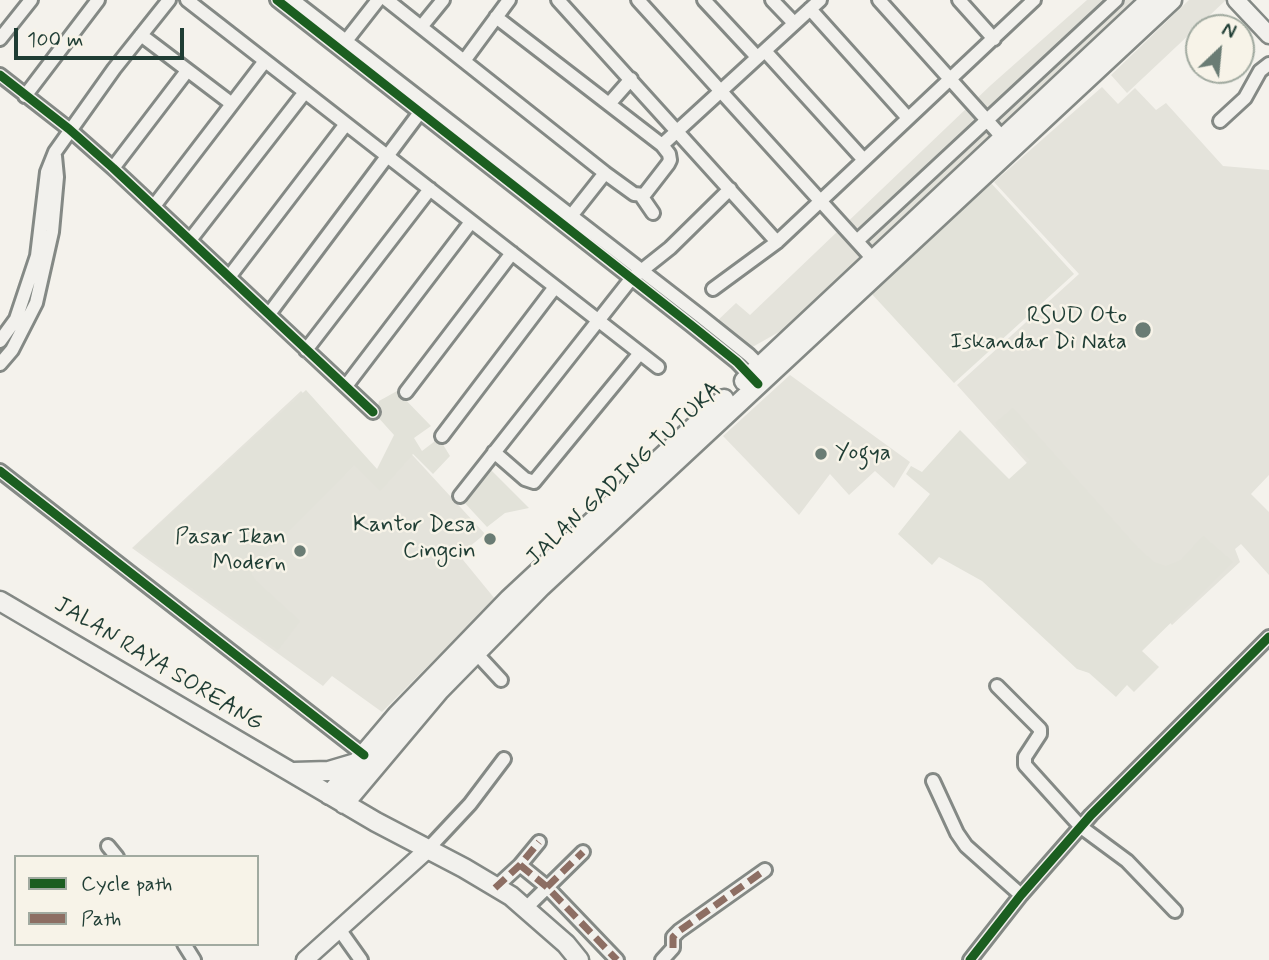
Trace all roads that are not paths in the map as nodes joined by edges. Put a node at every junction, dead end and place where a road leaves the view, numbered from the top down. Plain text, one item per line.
1 (31, 0) edge
2 (98, 0) edge
3 (169, 0) edge
4 (187, 0) edge
5 (277, 0) edge
6 (293, 0) edge
7 (378, 0) edge
8 (387, 0) edge
9 (443, 0) edge
10 (509, 0) edge
11 (558, 0) edge
12 (638, 0) edge
13 (704, 0) edge
14 (772, 0) edge
15 (879, 0) edge
16 (959, 0) edge
17 (1034, 0) edge
18 (1116, 0) edge
19 (1150, 0) edge
20 (1172, 0) edge
21 (1236, 0) edge
22 (815, 4) edge
23 (496, 17) junction
24 (794, 23) junction
25 (421, 27) junction
26 (1269, 35) edge
27 (141, 36) junction
28 (0, 39) edge
29 (994, 39) junction
30 (343, 45) junction
31 (761, 54) junction
32 (265, 61) junction
33 (464, 61) junction
34 (1269, 64) edge
35 (187, 71) junction
36 (0, 75) edge
37 (631, 79) junction
38 (949, 79) junction
39 (721, 91) junction
40 (305, 92) junction
41 (25, 96) junction
42 (232, 104) junction
43 (608, 104) junction
44 (423, 108) junction
45 (908, 118) junction
46 (987, 120) junction
47 (1220, 121) dead end
48 (346, 124) junction
49 (69, 129) junction
50 (678, 131) junction
51 (1009, 138) junction
52 (662, 145) junction
53 (387, 156) junction
54 (864, 160) junction
55 (113, 168) junction
56 (605, 173) junction
57 (430, 189) junction
58 (730, 189) junction
59 (642, 197) junction
60 (821, 201) junction
61 (154, 206) junction
62 (653, 213) dead end
63 (571, 216) junction
64 (471, 222) junction
65 (190, 240) junction
66 (857, 241) junction
67 (777, 242) junction
68 (512, 253) junction
69 (873, 259) junction
70 (636, 275) junction
71 (229, 277) junction
72 (555, 286) junction
73 (713, 289) dead end
74 (269, 314) junction
75 (22, 320) junction
76 (598, 320) junction
77 (0, 341) edge
78 (306, 350) junction
79 (640, 353) junction
80 (0, 364) edge
81 (658, 367) dead end
82 (759, 375) junction
83 (346, 386) junction
84 (406, 392) dead end
85 (373, 412) dead end
86 (442, 436) dead end
87 (495, 452) junction
88 (0, 471) edge
89 (460, 496) dead end
90 (0, 601) edge
91 (514, 604) junction
92 (1269, 637) edge
93 (477, 653) junction
94 (501, 680) dead end
95 (997, 687) dead end
96 (403, 720) junction
97 (360, 759) junction
98 (505, 759) dead end
99 (290, 772) junction
100 (933, 781) dead end
101 (337, 799) junction
102 (1081, 827) junction
103 (539, 842) dead end
104 (427, 850) junction
105 (583, 852) dead end
106 (520, 865) junction
107 (765, 870) dead end
108 (547, 887) junction
109 (495, 888) junction
110 (1021, 895) junction
111 (526, 908) junction
112 (1175, 911) dead end
113 (339, 929) junction
114 (304, 960) edge
115 (361, 960) edge
116 (579, 960) edge
117 (617, 960) edge
118 (662, 960) edge
119 (970, 960) edge

1 - 28 street
2 - 41 street
3 - 27 street
4 - 32 street
5 - 30 street
6 - 30 street
7 - 30 street
8 - 25 street
9 - 25 street
10 - 23 street
11 - 37 street
12 - 39 street
13 - 31 street
14 - 24 street
15 - 38 street
16 - 29 street
17 - 29 street
18 - 46 street
19 - 51 main road, JALAN GADING TUTUKA
20 - 51 main road, JALAN GADING TUTUKA
21 - 26 street
22 - 24 street
22 - 45 street
23 - 33 street
23 - 43 street
24 - 31 street
25 - 33 street
27 - 35 street
27 - 49 street
29 - 38 street
30 - 44 street
31 - 39 street
31 - 54 street
32 - 40 street
32 - 42 street
33 - 56 street
34 - 47 street
35 - 42 street
35 - 55 street
36 - 41 street
37 - 43 street
37 - 50 street
38 - 45 street
38 - 46 street
39 - 50 street
39 - 60 street
40 - 48 street
40 - 65 street
41 - 49 street
42 - 61 street
43 - 52 street
44 - 53 street
44 - 63 street
44 - 70 street
45 - 54 street
46 - 51 street
46 - 66 street
48 - 53 street
48 - 71 street
49 - 55 street
49 - 75 street
50 - 52 street
50 - 58 street
51 - 69 main road, JALAN GADING TUTUKA
51 - 82 main road, JALAN GADING TUTUKA
52 - 59 street
53 - 57 street
53 - 74 street
54 - 60 street
55 - 61 street
56 - 59 street
56 - 63 street
57 - 64 street
57 - 78 street
58 - 67 street
58 - 70 street
59 - 62 street
60 - 66 street
60 - 67 street
61 - 65 street
63 - 70 street
64 - 68 street
64 - 83 street
65 - 71 street
66 - 69 street
67 - 73 street
68 - 72 street
68 - 84 street
69 - 82 main road, JALAN GADING TUTUKA
70 - 76 street
70 - 82 street
71 - 74 street
72 - 76 street
72 - 86 street
74 - 78 street
75 - 77 street
75 - 80 street
76 - 79 street
76 - 87 street
78 - 83 street
79 - 81 street
79 - 87 street
82 - 91 main road, JALAN GADING TUTUKA
83 - 85 street
87 - 89 street
88 - 97 street
90 - 99 main road, JALAN RAYA SOREANG
91 - 93 main road, JALAN GADING TUTUKA
91 - 96 main road, JALAN GADING TUTUKA
92 - 102 street
93 - 94 street
93 - 96 main road, JALAN GADING TUTUKA
95 - 102 street
96 - 97 main road, JALAN GADING TUTUKA
96 - 101 main road, JALAN GADING TUTUKA
97 - 99 main road
97 - 101 main road, JALAN GADING TUTUKA
98 - 104 street
99 - 101 main road, JALAN RAYA SOREANG
100 - 110 street
101 - 104 main road, JALAN RAYA SOREANG
102 - 110 street
102 - 112 street
103 - 106 street
104 - 109 main road, JALAN RAYA SOREANG
104 - 113 street
105 - 108 street
106 - 108 street
106 - 109 street
107 - 118 street
108 - 111 street
108 - 117 street
109 - 111 main road, JALAN RAYA SOREANG
110 - 119 street
111 - 116 main road, JALAN RAYA SOREANG
113 - 114 street
113 - 115 street

